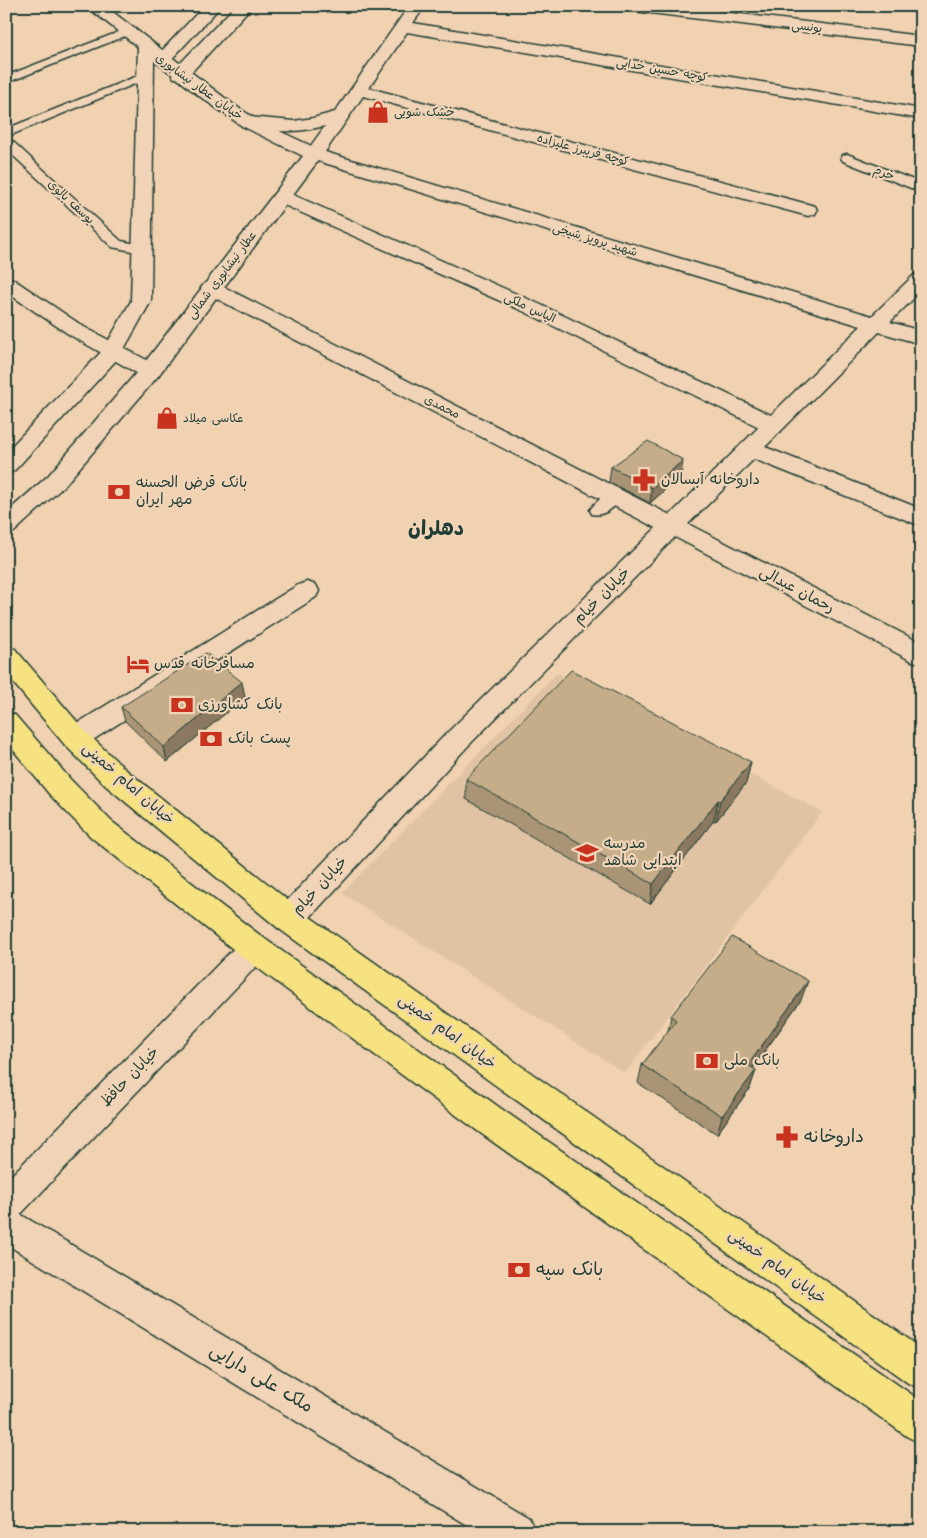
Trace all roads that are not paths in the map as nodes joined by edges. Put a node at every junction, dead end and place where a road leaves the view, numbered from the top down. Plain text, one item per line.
1 (94, 6) edge
2 (213, 6) edge
3 (244, 6) edge
4 (417, 6) edge
5 (634, 6) edge
6 (402, 26) junction
7 (128, 32) junction
8 (921, 41) edge
9 (146, 47) junction
10 (162, 60) junction
11 (180, 74) junction
12 (145, 76) junction
13 (6, 80) edge
14 (358, 90) junction
15 (921, 114) edge
16 (339, 116) junction
17 (248, 122) junction
18 (6, 134) edge
19 (6, 142) edge
20 (314, 154) junction
21 (846, 158) dead end
22 (921, 188) edge
23 (282, 196) junction
24 (808, 210) dead end
25 (142, 249) junction
26 (921, 279) edge
27 (6, 283) edge
28 (211, 288) junction
29 (876, 326) junction
30 (921, 338) edge
31 (113, 352) junction
32 (150, 371) junction
33 (774, 425) junction
34 (750, 449) junction
35 (6, 466) edge
36 (615, 496) junction
37 (598, 510) dead end
38 (921, 518) edge
39 (673, 525) junction
40 (6, 526) edge
41 (307, 590) dead end
42 (921, 654) edge
43 (6, 656) edge
44 (6, 722) edge
45 (76, 738) junction
46 (289, 919) junction
47 (254, 948) junction
48 (6, 1205) edge
49 (6, 1225) edge
50 (921, 1370) edge
51 (921, 1424) edge
52 (515, 1532) edge

1 - 7 street, خیابان عطار نیشابوری
2 - 10 street
3 - 11 street
4 - 6 street, عطار نیشابوری شمالی
5 - 8 street, یونسی
6 - 14 street, عطار نیشابوری شمالی
6 - 15 street, کوچه حسین خدایی
7 - 9 street, خیابان عطار نیشابوری
7 - 13 lane
9 - 10 street, خیابان عطار نیشابوری
9 - 12 street
10 - 11 street, خیابان عطار نیشابوری
11 - 17 street, خیابان عطار نیشابوری
12 - 18 lane
12 - 25 street
14 - 16 street, عطار نیشابوری شمالی
14 - 24 street, کوچه فریبرز علیزاده
16 - 17 street
16 - 20 street, عطار نیشابوری شمالی
17 - 20 street, خیابان عطار نیشابوری
19 - 25 lane, یوسف بالوی
20 - 23 street, عطار نیشابوری شمالی
20 - 29 street, شهید پرویز شیخی
21 - 22 lane, خرم
23 - 28 street, عطار نیشابوری شمالی
23 - 33 street, الیاس ملکی
25 - 31 street
26 - 29 street, خیابان خیام
27 - 31 street
28 - 32 street, عطار نیشابوری شمالی
28 - 36 street, محمدی
29 - 30 street, شهید پرویز شیخی
29 - 33 street, خیابان خیام
31 - 32 street
31 - 35 street
32 - 40 street, عطار نیشابوری شمالی
33 - 34 street, خیابان خیام
34 - 38 street
34 - 39 street, خیابان خیام
36 - 37 lane
36 - 39 street, محمدی
39 - 42 street, رحمان عبدالی
39 - 46 street, خیابان خیام
41 - 45 street
43 - 45 highway, خیابان امام خمینی
44 - 47 highway
45 - 46 highway, خیابان امام خمینی
46 - 50 highway, خیابان امام خمینی
47 - 48 street, خیابان حافظ
47 - 51 highway
49 - 52 street, ملک علی دارایی

